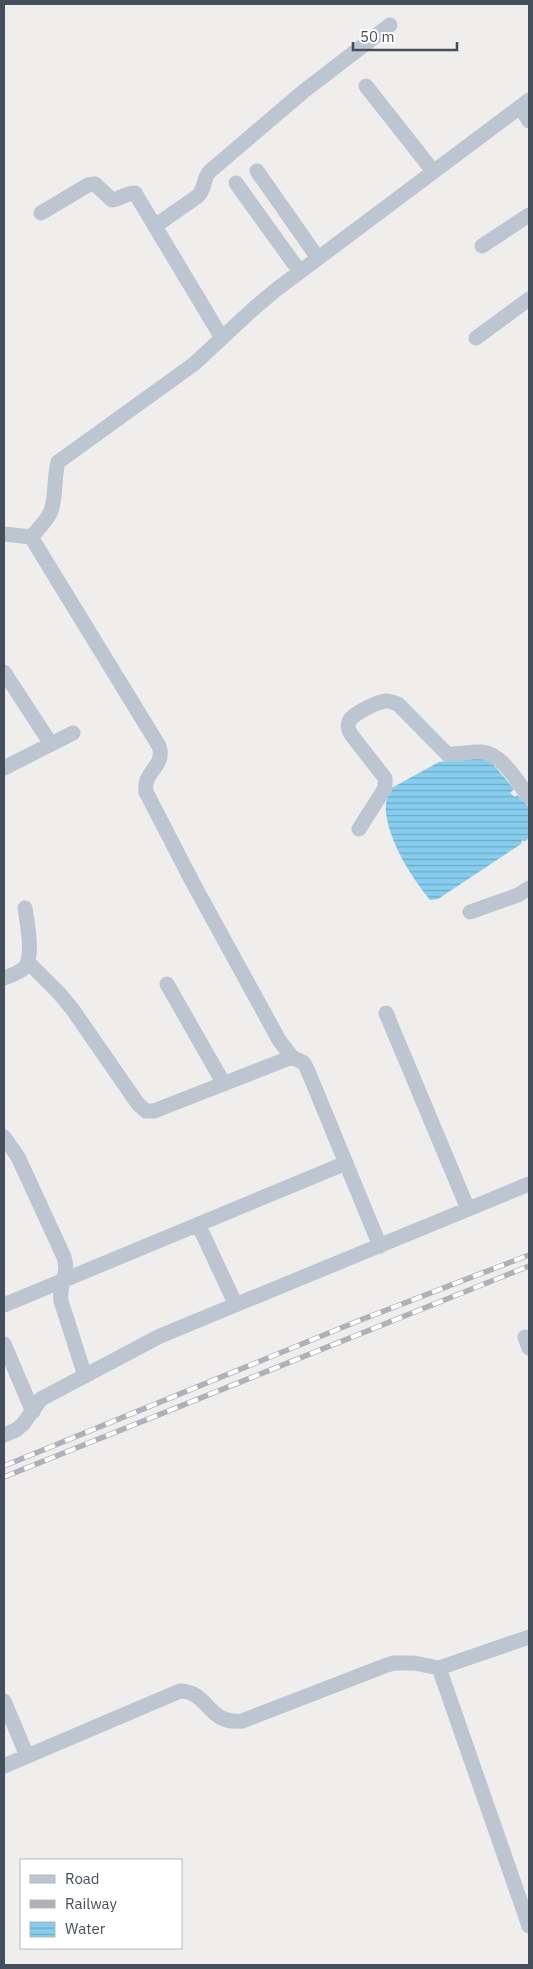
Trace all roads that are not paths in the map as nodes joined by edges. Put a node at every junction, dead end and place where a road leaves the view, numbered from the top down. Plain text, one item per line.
1 (390, 25) dead end
2 (366, 86) dead end
3 (525, 104) edge
4 (529, 121) edge
5 (257, 171) dead end
6 (434, 171) junction
7 (236, 183) dead end
8 (41, 213) dead end
9 (529, 215) edge
10 (155, 226) junction
11 (482, 246) dead end
12 (318, 258) junction
13 (300, 272) junction
14 (529, 299) edge
15 (222, 338) junction
16 (476, 338) dead end
17 (4, 534) edge
18 (31, 537) junction
19 (4, 672) edge
20 (73, 733) dead end
21 (51, 744) junction
22 (4, 768) edge
23 (529, 797) edge
24 (359, 829) dead end
25 (529, 888) edge
26 (25, 908) dead end
27 (470, 912) dead end
28 (28, 962) junction
29 (4, 978) edge
30 (167, 984) dead end
31 (386, 1013) dead end
32 (292, 1057) junction
33 (224, 1084) junction
34 (4, 1137) edge
35 (346, 1163) junction
36 (529, 1184) edge
37 (468, 1209) junction
38 (198, 1224) junction
39 (380, 1246) junction
40 (64, 1279) junction
41 (4, 1305) edge
42 (236, 1305) junction
43 (4, 1344) edge
44 (84, 1376) junction
45 (33, 1412) junction
46 (4, 1435) edge
47 (529, 1637) edge
48 (439, 1668) junction
49 (4, 1700) edge
50 (27, 1756) junction
51 (4, 1766) edge
52 (529, 1926) edge

1 - 10 street
2 - 6 street
3 - 4 street
3 - 6 street
5 - 12 street
6 - 12 street
7 - 13 street
8 - 10 street
9 - 11 street
10 - 15 street
12 - 13 street
13 - 15 street
14 - 16 street
15 - 18 street
17 - 18 street
18 - 32 street
19 - 21 street
20 - 21 street
21 - 22 street
23 - 24 street
25 - 27 street
26 - 28 street
28 - 29 street
28 - 33 street
30 - 33 street
31 - 37 street
32 - 33 street
32 - 35 street
34 - 40 street
35 - 38 street
35 - 39 street
36 - 37 street
37 - 39 street
38 - 40 street
38 - 42 street
39 - 42 street
40 - 41 street
40 - 44 street
42 - 44 street
43 - 45 street
44 - 45 street
45 - 46 street
47 - 48 street
48 - 50 street
48 - 52 street
49 - 50 street
50 - 51 street

